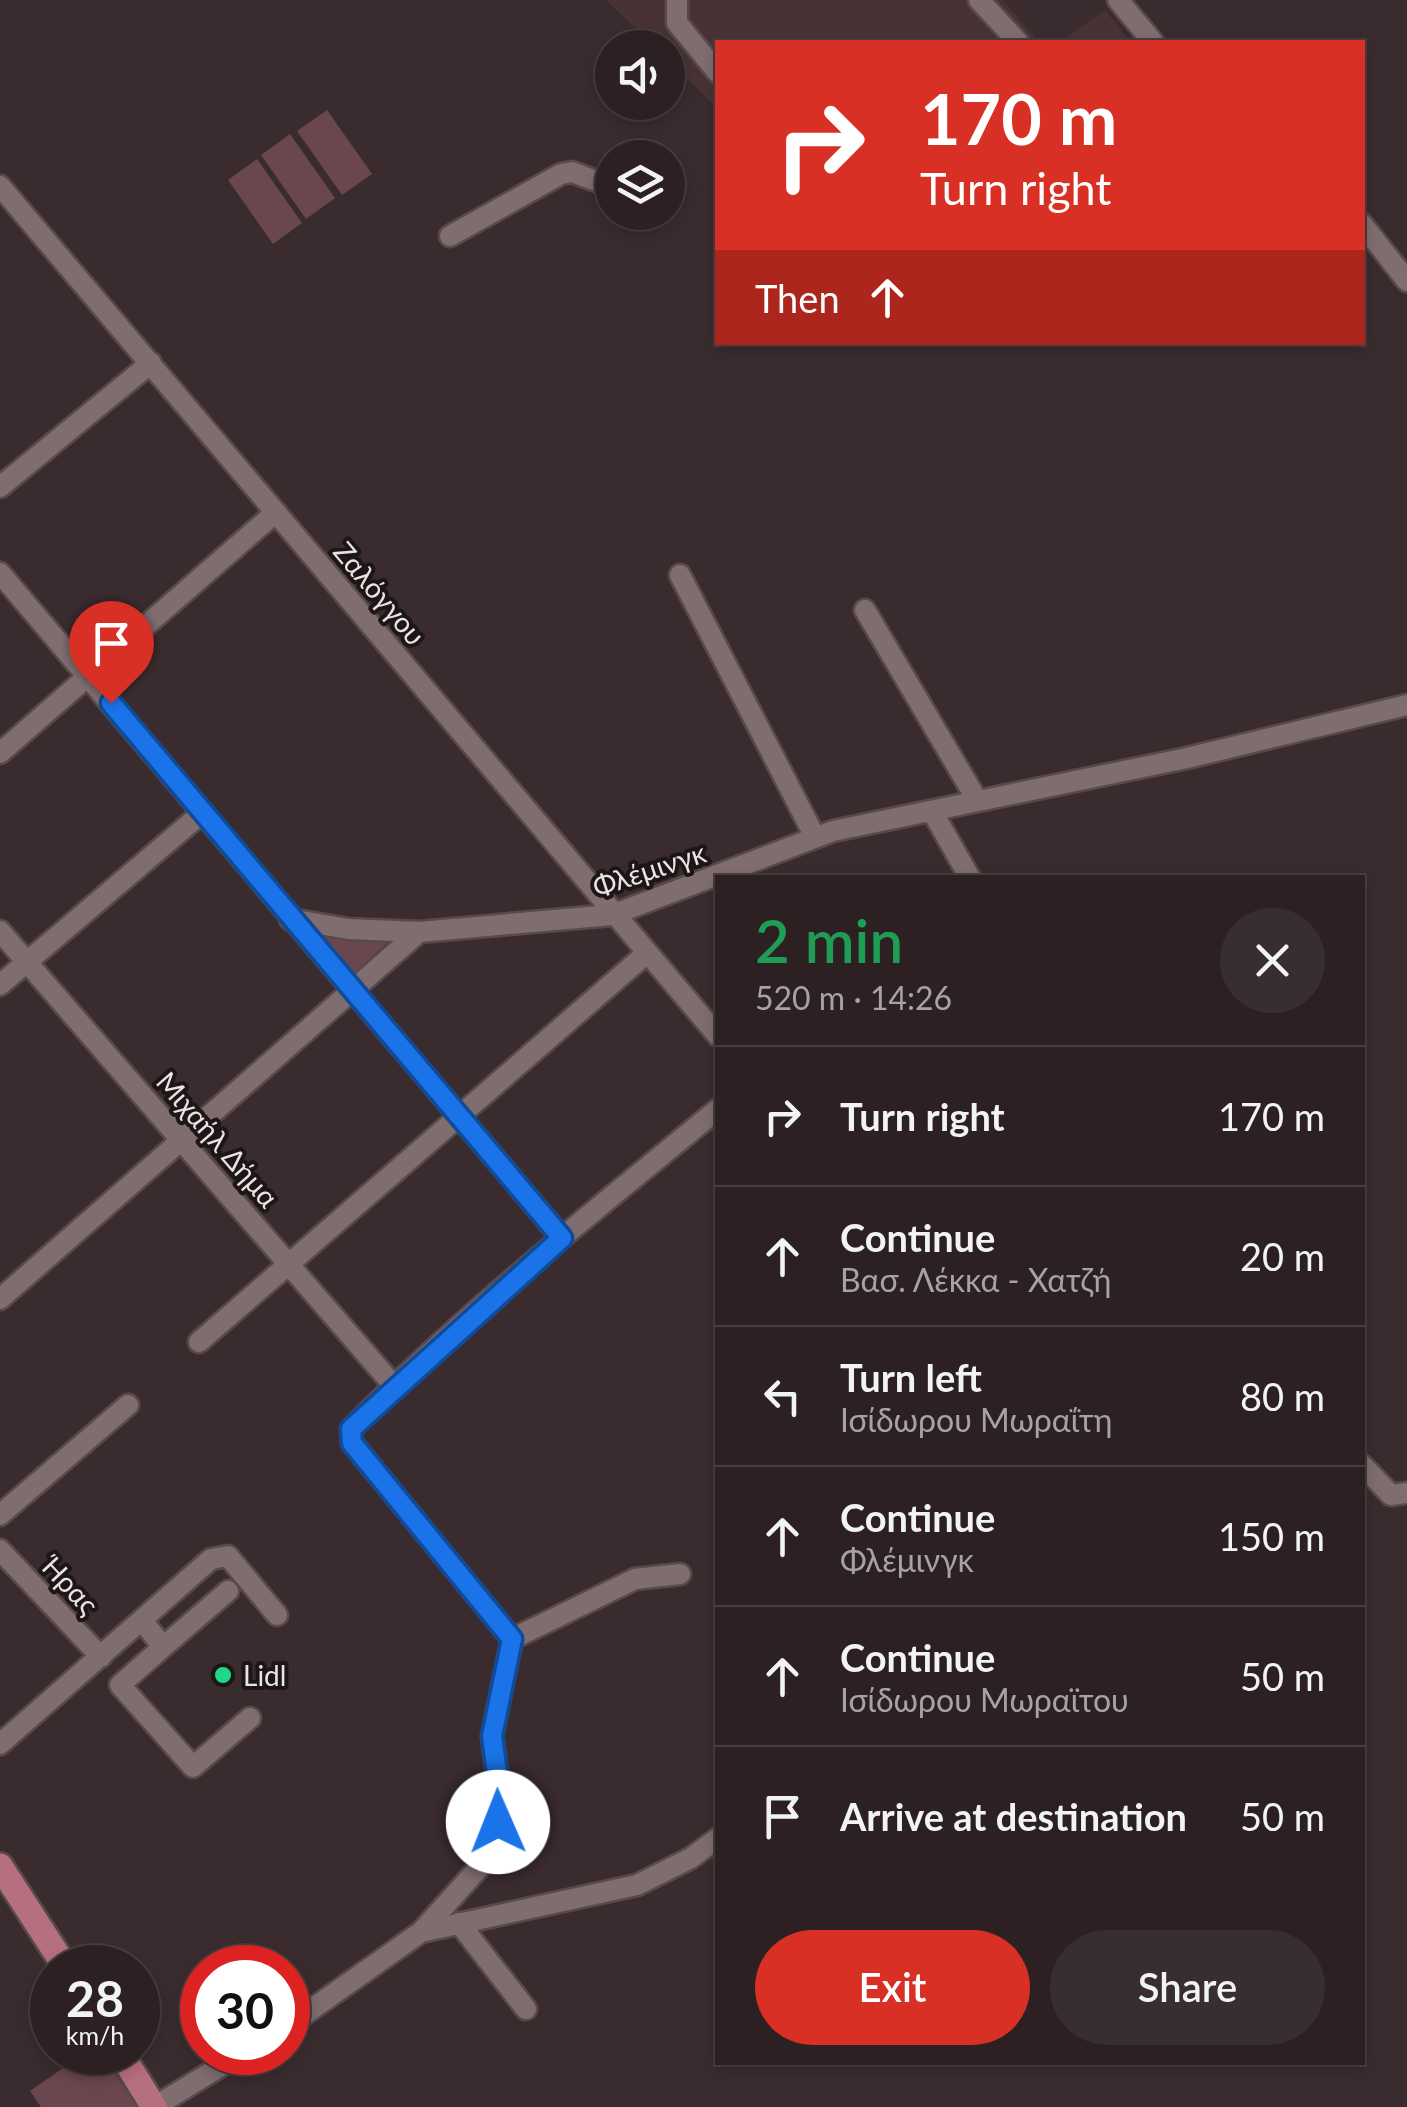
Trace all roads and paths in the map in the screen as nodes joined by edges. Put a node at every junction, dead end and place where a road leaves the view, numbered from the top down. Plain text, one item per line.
1 (677, 0) edge
2 (979, 0) edge
3 (1118, 0) edge
4 (1016, 40) edge
5 (1150, 40) edge
6 (715, 68) edge
7 (595, 181) edge
8 (4, 198) edge
9 (1365, 228) edge
10 (450, 236) dead end
11 (1407, 281) edge
12 (151, 364) junction
13 (0, 487) edge
14 (276, 512) junction
15 (0, 573) edge
16 (680, 575) dead end
17 (865, 610) dead end
18 (88, 676) junction
19 (1407, 705) edge
20 (0, 753) edge
21 (977, 800) junction
22 (932, 810) junction
23 (202, 813) junction
24 (815, 836) junction
25 (715, 875) edge
26 (716, 875) edge
27 (968, 875) edge
28 (612, 916) junction
29 (290, 919) junction
30 (0, 930) edge
31 (418, 932) junction
32 (647, 953) junction
33 (27, 962) junction
34 (0, 985) edge
35 (353, 989) junction
36 (715, 1032) edge
37 (715, 1111) edge
38 (460, 1115) junction
39 (182, 1140) junction
40 (562, 1238) junction
41 (290, 1263) junction
42 (0, 1299) edge
43 (200, 1342) dead end
44 (394, 1386) junction
45 (128, 1405) dead end
46 (1365, 1469) edge
47 (1407, 1493) edge
48 (0, 1516) edge
49 (0, 1550) edge
50 (680, 1574) dead end
51 (228, 1591) dead end
52 (278, 1614) dead end
53 (142, 1620) junction
54 (512, 1639) junction
55 (163, 1646) junction
56 (101, 1657) junction
57 (250, 1718) dead end
58 (0, 1744) edge
59 (715, 1840) edge
60 (0, 1866) edge
61 (8, 1884) edge
62 (459, 1923) junction
63 (422, 1932) junction
64 (50, 1945) edge
65 (526, 2009) dead end
66 (310, 2011) edge
67 (134, 2075) edge
68 (206, 2075) edge
69 (154, 2107) edge

1 - 6 street
2 - 4 street
3 - 5 street
7 - 10 street
8 - 12 street, Ζαλόγγου
9 - 11 street
12 - 13 street
12 - 14 street, Ζαλόγγου
14 - 18 street
14 - 28 street, Ζαλόγγου
15 - 18 street
16 - 24 street
17 - 21 street
18 - 20 street
18 - 23 street
19 - 21 street, Φλέμινγκ
21 - 22 street, Φλέμινγκ
22 - 24 street, Φλέμινγκ
22 - 27 street
23 - 29 street
23 - 33 street
24 - 26 street, Φλέμινγκ
25 - 28 street, Φλέμινγκ
28 - 31 street, Φλέμινγκ
28 - 32 street, Ζαλόγγου
29 - 31 street, Φλέμινγκ
29 - 35 street
30 - 33 street, Μιχαήλ Δήμα
31 - 35 street
32 - 36 street, Ζαλόγγου
32 - 38 street
33 - 34 street
33 - 39 street, Μιχαήλ Δήμα
35 - 38 street
35 - 39 street
37 - 40 street
38 - 40 street
38 - 41 street
39 - 41 street, Μιχαήλ Δήμα
39 - 42 street
40 - 44 street
41 - 43 street
41 - 44 street, Μιχαήλ Δήμα
44 - 54 street
45 - 48 street
46 - 47 street
49 - 56 street, Ήρας
50 - 54 street
51 - 55 street
52 - 53 street
53 - 55 street
53 - 56 street
54 - 63 street
55 - 57 street
56 - 58 street
59 - 62 street
60 - 61 main road
61 - 64 main road
62 - 63 street
62 - 65 street
63 - 66 street
67 - 69 main road
68 - 69 street

